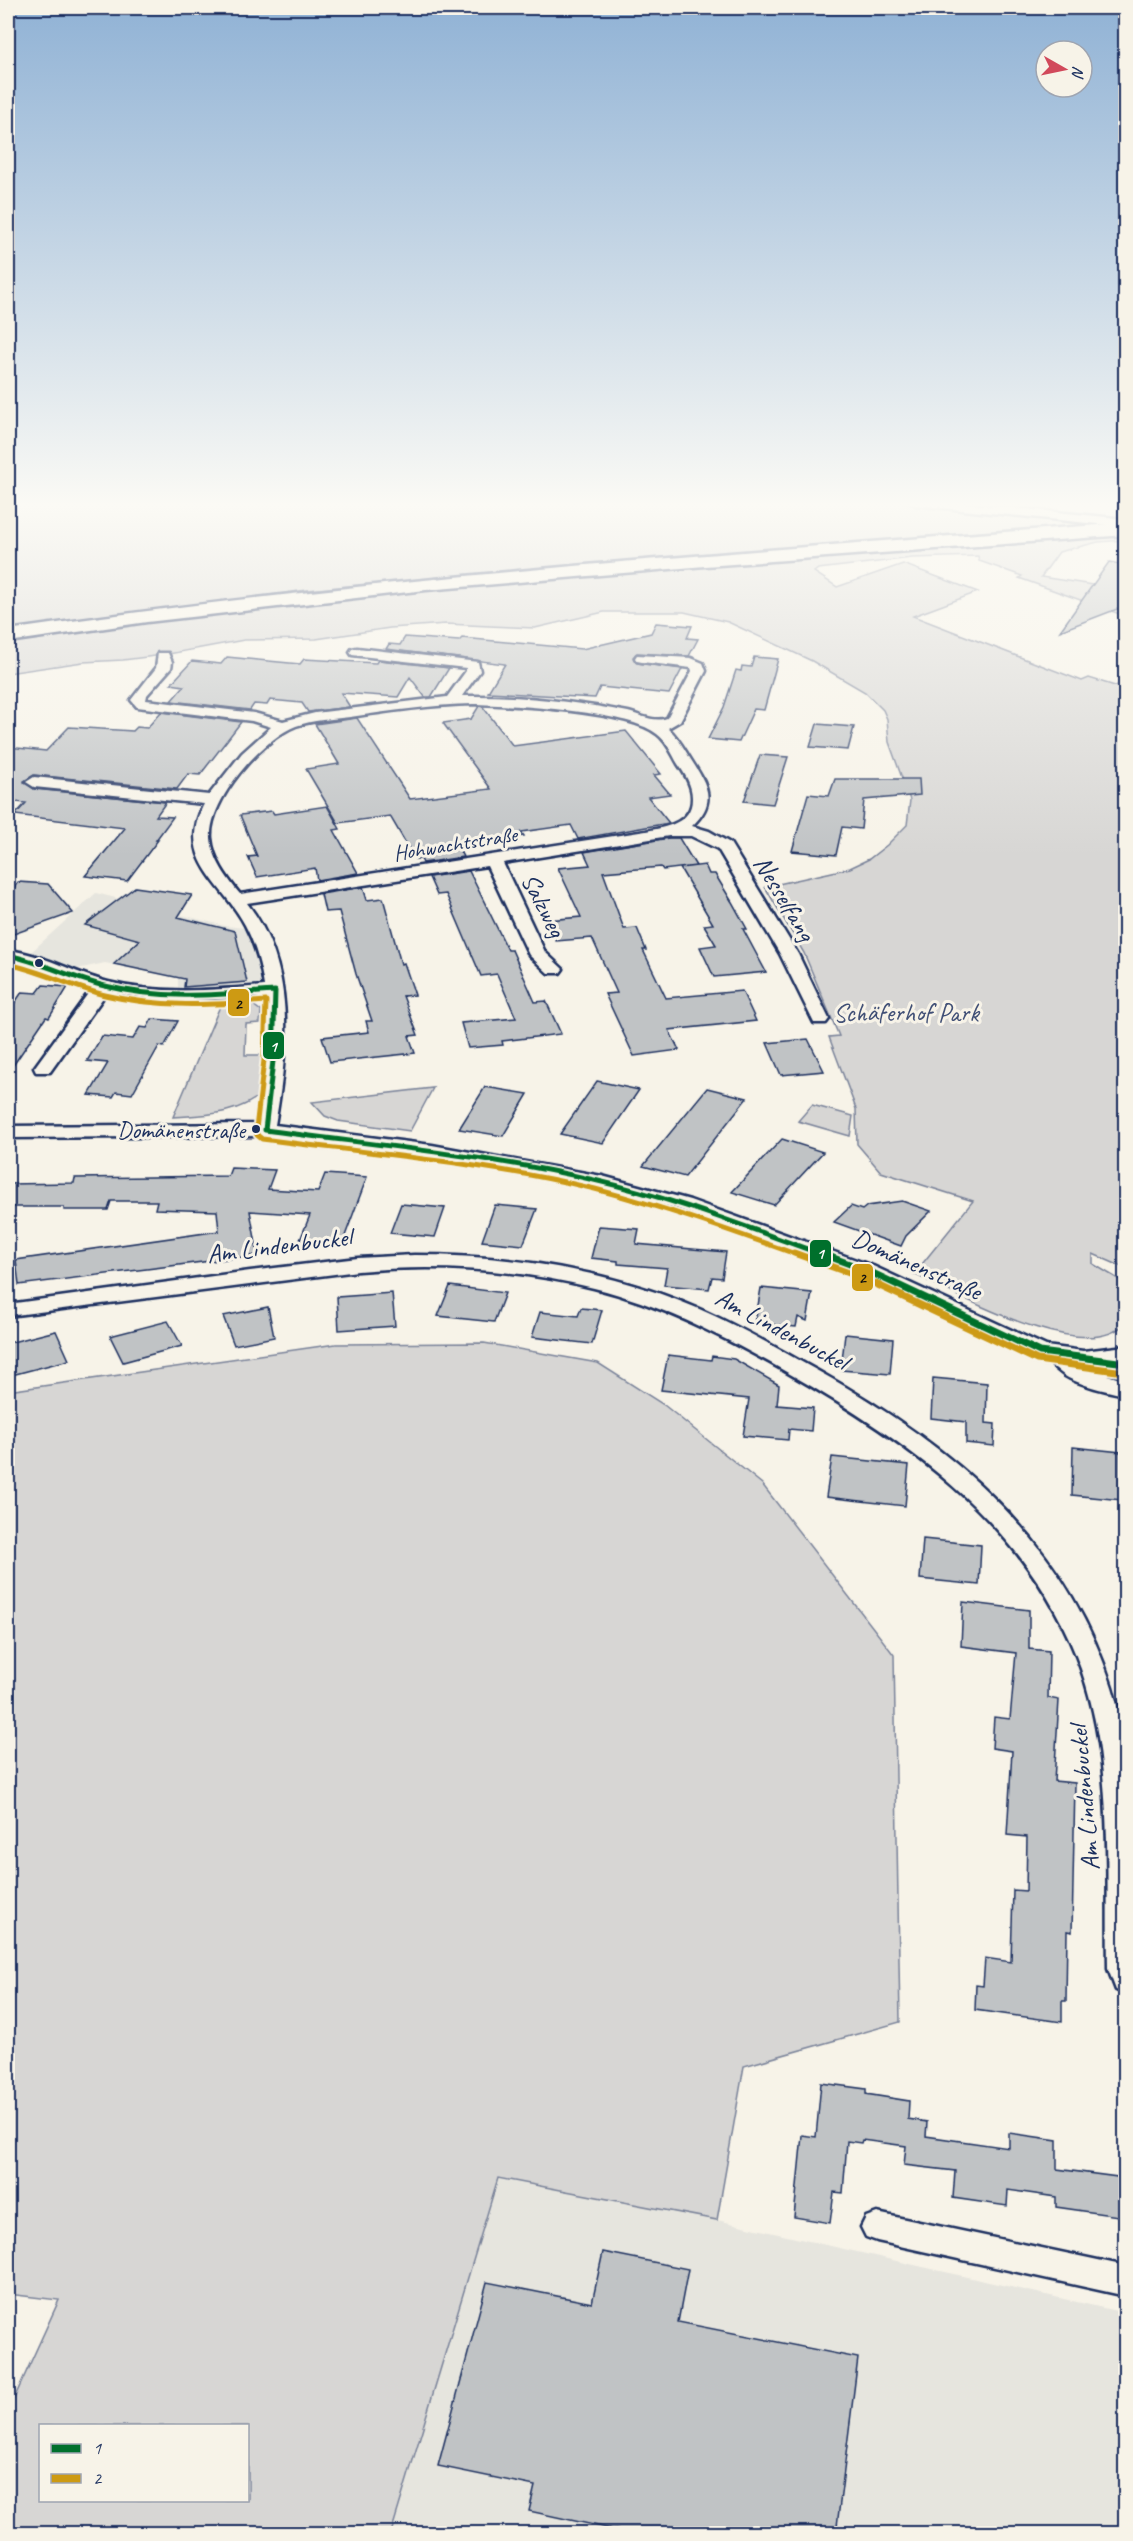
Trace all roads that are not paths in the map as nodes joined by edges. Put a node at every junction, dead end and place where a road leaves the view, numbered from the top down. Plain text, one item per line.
1 (123, 620) edge
2 (8, 636) edge
3 (357, 652) dead end
4 (163, 656) dead end
5 (642, 658) dead end
6 (451, 701) junction
7 (283, 726) junction
8 (657, 727) junction
9 (34, 782) dead end
10 (213, 800) junction
11 (681, 828) junction
12 (493, 860) junction
13 (235, 900) junction
14 (8, 955) edge
15 (554, 969) dead end
16 (102, 986) junction
17 (275, 991) junction
18 (819, 1019) dead end
19 (43, 1068) dead end
20 (265, 1130) junction
21 (8, 1132) edge
22 (8, 1310) edge
23 (1057, 1356) junction
24 (1119, 1358) edge
25 (1125, 1388) edge
26 (1125, 1982) edge
27 (877, 2227) dead end
28 (1125, 2281) edge

1 - 2 main road
3 - 6 street
4 - 7 street
5 - 8 street
6 - 7 street
6 - 8 street
7 - 10 street
8 - 11 street
9 - 10 street
10 - 13 street
11 - 12 street, Hohwachtstraße
11 - 18 street, Nesselfang
12 - 13 street, Hohwachtstraße
12 - 15 street, Salzweg
13 - 17 street
14 - 16 street
16 - 17 street
16 - 19 street
17 - 20 street
20 - 21 street, Domänenstraße
20 - 23 street, Domänenstraße
22 - 26 street, Am Lindenbuckel
23 - 24 street, Domänenstraße
23 - 25 street, Domänenstraße
27 - 28 street

